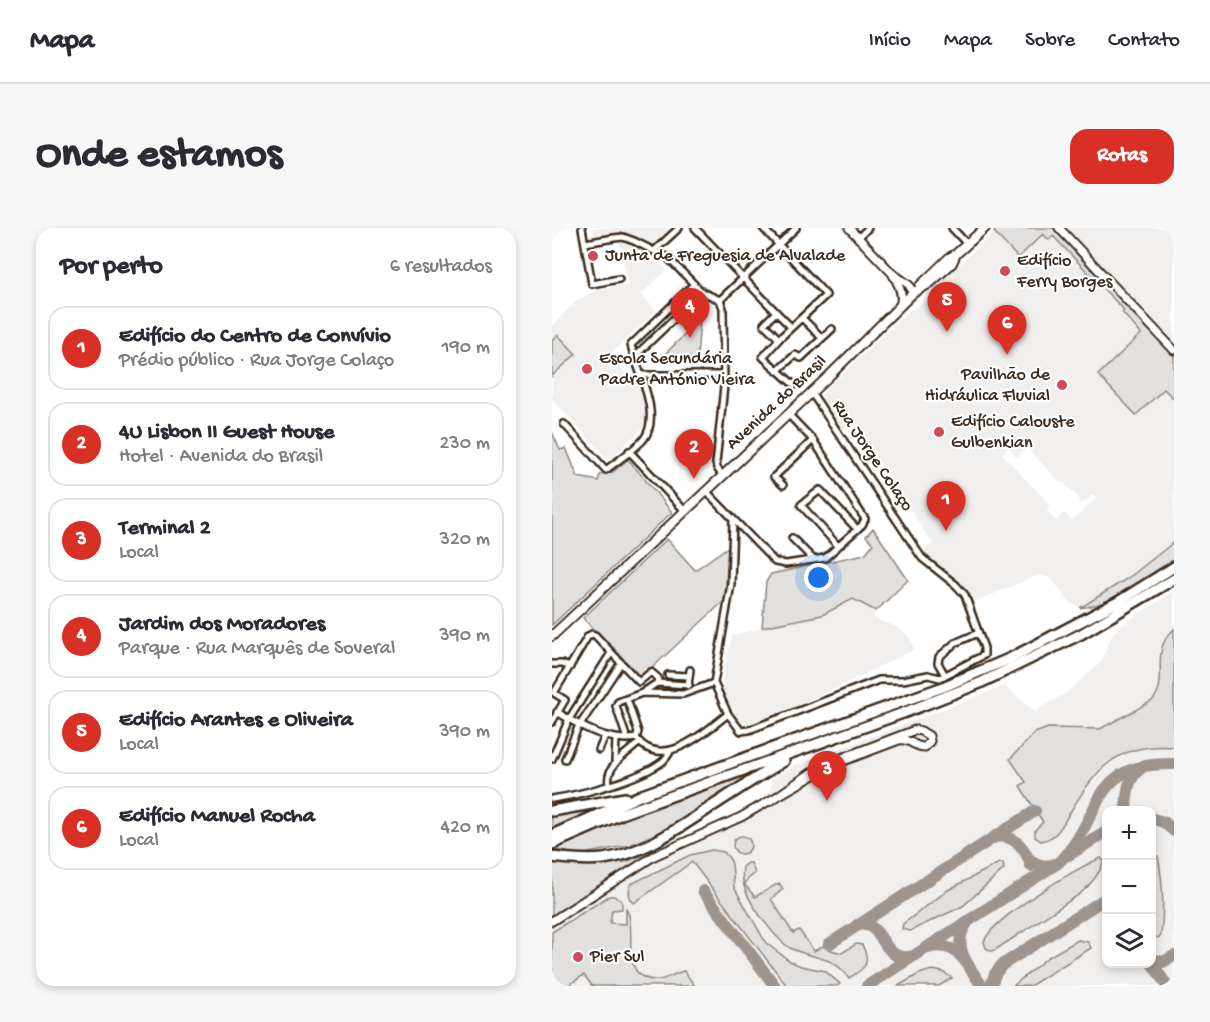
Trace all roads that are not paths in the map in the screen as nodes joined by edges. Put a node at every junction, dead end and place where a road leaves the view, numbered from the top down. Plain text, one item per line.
1 (582, 228) edge
2 (679, 228) edge
3 (695, 228) edge
4 (763, 228) edge
5 (796, 228) edge
6 (849, 228) edge
7 (868, 228) edge
8 (952, 228) edge
9 (985, 228) edge
10 (1059, 228) edge
11 (858, 238) junction
12 (585, 243) junction
13 (968, 244) junction
14 (778, 245) junction
15 (654, 251) junction
16 (894, 276) junction
17 (743, 278) junction
18 (619, 279) dead end
19 (694, 284) junction
20 (702, 292) junction
21 (915, 292) junction
22 (720, 300) junction
23 (898, 307) junction
24 (776, 312) junction
25 (802, 318) junction
26 (791, 327) junction
27 (832, 329) dead end
28 (822, 338) junction
29 (778, 339) junction
30 (1174, 350) edge
31 (634, 356) junction
32 (777, 371) junction
33 (643, 375) junction
34 (724, 375) junction
35 (794, 385) dead end
36 (811, 392) junction
37 (788, 414) junction
38 (564, 424) dead end
39 (813, 440) junction
40 (629, 452) junction
41 (723, 476) junction
42 (783, 485) dead end
43 (706, 491) junction
44 (685, 512) junction
45 (733, 519) junction
46 (857, 530) junction
47 (792, 538) dead end
48 (838, 546) junction
49 (814, 560) junction
50 (1174, 567) edge
51 (1174, 579) edge
52 (978, 633) junction
53 (552, 636) edge
54 (611, 653) junction
55 (621, 663) junction
56 (552, 664) edge
57 (570, 667) junction
58 (668, 675) dead end
59 (945, 675) junction
60 (657, 683) junction
61 (714, 683) junction
62 (688, 685) junction
63 (642, 693) junction
64 (688, 693) junction
65 (627, 699) junction
66 (557, 712) junction
67 (728, 714) junction
68 (569, 719) junction
69 (552, 722) edge
70 (580, 725) junction
71 (924, 733) junction
72 (604, 736) junction
73 (616, 739) junction
74 (627, 739) junction
75 (638, 740) junction
76 (916, 744) junction
77 (599, 750) dead end
78 (671, 750) junction
79 (803, 750) junction
80 (552, 759) edge
81 (565, 759) dead end
82 (615, 762) junction
83 (609, 784) junction
84 (642, 795) junction
85 (552, 799) edge
86 (772, 800) junction
87 (552, 812) edge
88 (552, 835) edge
89 (552, 844) edge
90 (552, 857) edge
91 (552, 921) edge

1 - 12 street
2 - 15 street
3 - 17 street
4 - 14 street
5 - 14 street
6 - 11 street
7 - 11 street
8 - 13 street
9 - 13 main road, Avenida do Brasil
10 - 30 street
11 - 16 street
12 - 15 street
12 - 18 street
13 - 21 main road, Avenida do Brasil
14 - 17 street
14 - 25 street
15 - 19 street
16 - 21 street
16 - 23 street
17 - 22 street
17 - 24 street
19 - 20 street
19 - 31 street
20 - 22 street
20 - 31 street
21 - 23 main road, Avenida do Brasil
22 - 34 street
23 - 36 main road, Avenida do Brasil
24 - 26 street
24 - 29 street
25 - 26 street
25 - 28 street
26 - 29 street
27 - 28 street
28 - 32 street
29 - 32 street
31 - 33 street
32 - 35 street
33 - 34 street
33 - 40 street
34 - 41 street
36 - 37 main road, Avenida do Brasil
36 - 52 street, Rua Jorge Colaço
37 - 39 street
37 - 41 main road, Avenida do Brasil
38 - 40 street
39 - 42 street
39 - 46 street
40 - 44 street
41 - 43 main road, Avenida do Brasil
43 - 44 main road, Avenida do Brasil
43 - 45 street
44 - 53 main road, Avenida do Brasil
45 - 49 street
45 - 61 street
46 - 48 street
46 - 48 street
47 - 49 street
48 - 49 street
50 - 84 highway
51 - 79 highway
52 - 59 street
52 - 59 street, Rua Jorge Colaço
54 - 55 street
54 - 57 street
54 - 68 street
55 - 60 street
55 - 70 street
56 - 57 street
57 - 66 street
58 - 62 street
59 - 67 street
60 - 62 street
60 - 63 street
61 - 64 street
61 - 67 street
62 - 64 street
63 - 64 street
63 - 65 street
65 - 74 street
65 - 75 street
66 - 68 street
66 - 69 street
67 - 78 street
68 - 70 street
68 - 80 street
70 - 72 street
70 - 81 street
71 - 76 street
71 - 76 street
71 - 86 street
72 - 73 street
72 - 77 street
73 - 74 street
73 - 82 street
74 - 75 street
75 - 78 street
75 - 82 street
76 - 86 street
78 - 83 street
79 - 89 highway
79 - 90 highway
82 - 83 street
83 - 85 street
84 - 87 highway
84 - 88 highway
86 - 91 street

